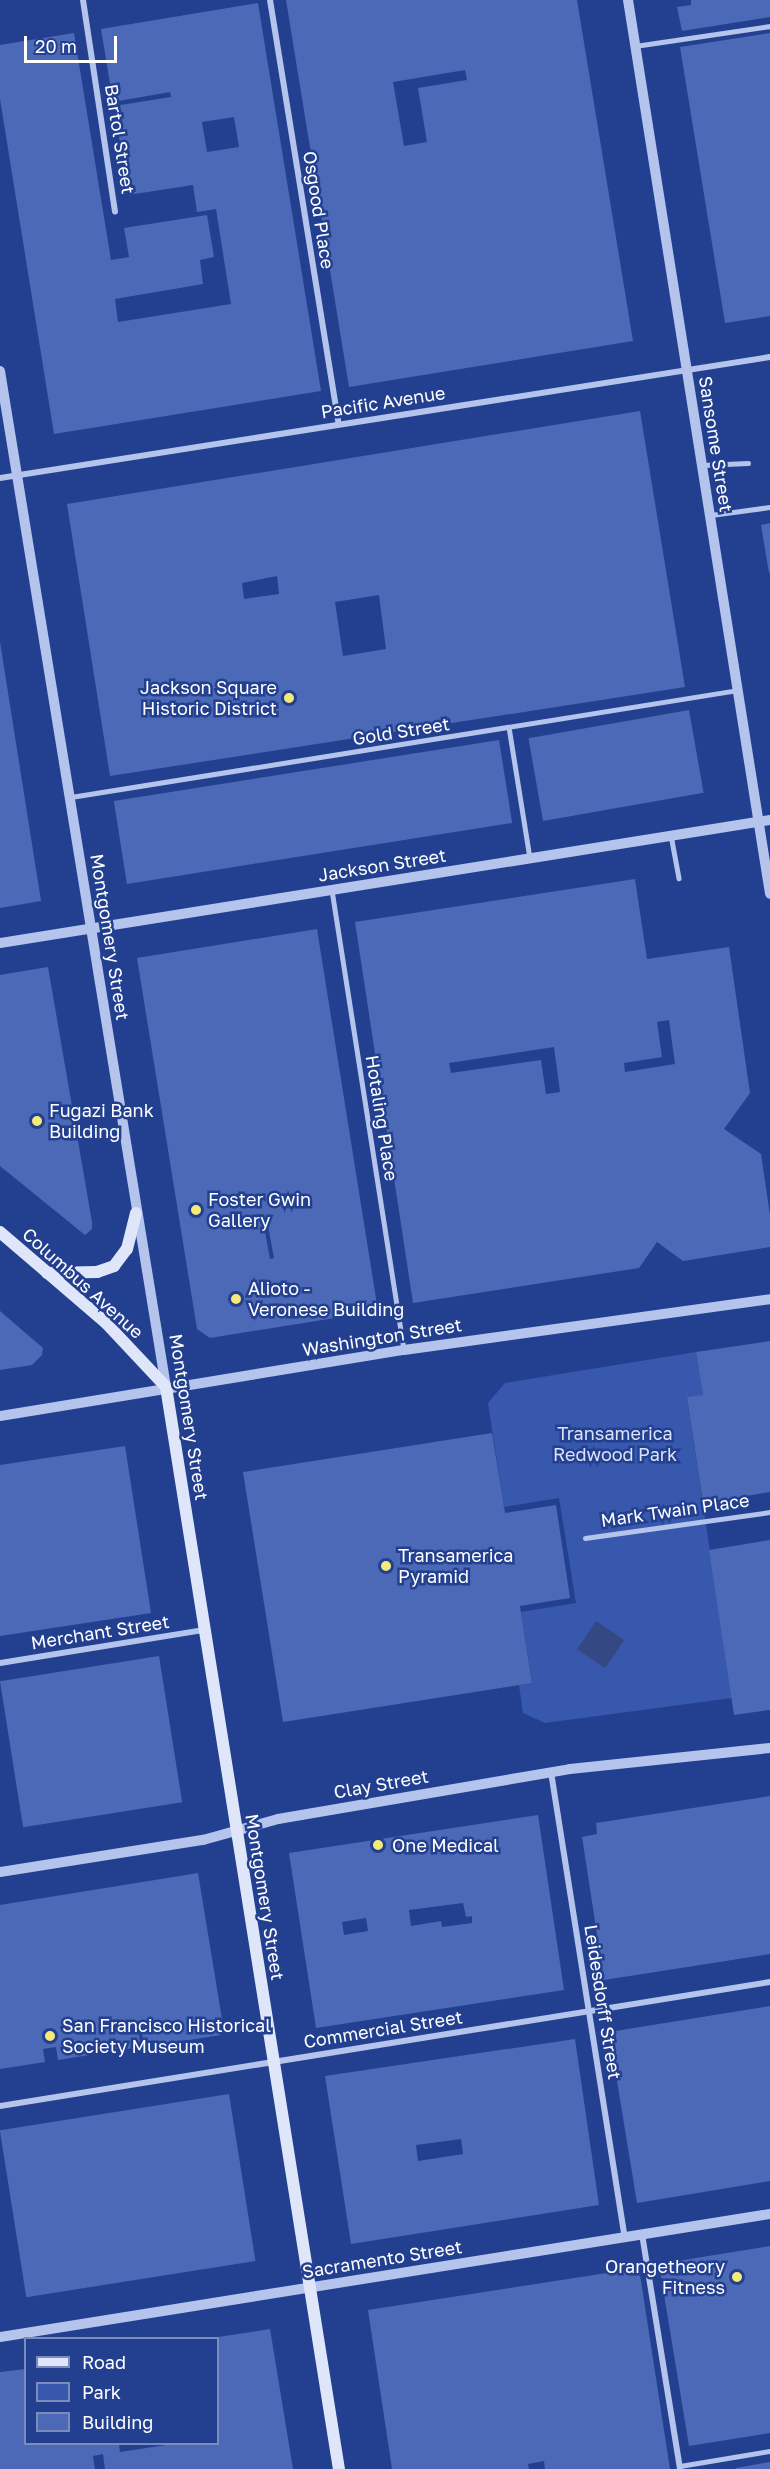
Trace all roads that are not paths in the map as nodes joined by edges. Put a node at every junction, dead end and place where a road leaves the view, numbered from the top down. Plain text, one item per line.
1 (83, 0) edge
2 (270, 0) edge
3 (628, 0) edge
4 (770, 26) edge
5 (635, 46) junction
6 (115, 212) dead end
7 (770, 357) edge
8 (688, 369) junction
9 (0, 371) edge
10 (339, 424) junction
11 (748, 463) dead end
12 (703, 465) junction
13 (17, 476) junction
14 (0, 478) edge
15 (770, 507) edge
16 (711, 515) junction
17 (738, 690) junction
18 (509, 727) junction
19 (69, 797) junction
20 (764, 821) edge
21 (671, 836) junction
22 (530, 858) junction
23 (679, 878) dead end
24 (333, 890) junction
25 (770, 894) edge
26 (90, 928) junction
27 (0, 943) edge
28 (136, 1213) junction
29 (0, 1232) edge
30 (47, 1273) junction
31 (770, 1299) edge
32 (404, 1350) junction
33 (166, 1387) junction
34 (0, 1416) edge
35 (770, 1512) edge
36 (585, 1538) dead end
37 (204, 1630) junction
38 (0, 1663) edge
39 (770, 1748) edge
40 (551, 1772) junction
41 (235, 1830) junction
42 (0, 1872) edge
43 (770, 1982) edge
44 (589, 2011) junction
45 (273, 2061) junction
46 (0, 2106) edge
47 (770, 2214) edge
48 (642, 2234) junction
49 (625, 2237) junction
50 (310, 2287) junction
51 (47, 2334) edge
52 (0, 2337) edge
53 (770, 2451) edge
54 (680, 2468) edge
55 (339, 2469) edge

1 - 6 street, Bartol Street
2 - 10 street, Osgood Place
3 - 5 street, Sansome Street
4 - 5 lane
5 - 8 street, Sansome Street
7 - 8 street, Pacific Avenue
8 - 10 street, Pacific Avenue
8 - 12 street, Sansome Street
9 - 13 street, Montgomery Street
10 - 13 street, Pacific Avenue
11 - 12 lane
12 - 16 street, Sansome Street
13 - 14 street, Pacific Avenue
13 - 19 street, Montgomery Street
15 - 16 lane
16 - 17 street, Sansome Street
17 - 18 lane, Gold Street
17 - 20 street, Sansome Street
18 - 19 lane, Gold Street
18 - 22 lane
19 - 26 street, Montgomery Street
20 - 21 street, Jackson Street
20 - 25 street, Sansome Street
21 - 22 street, Jackson Street
21 - 23 lane
22 - 24 street, Jackson Street
24 - 26 street, Jackson Street
24 - 32 lane, Hotaling Place
26 - 27 street, Jackson Street
26 - 28 street, Montgomery Street
28 - 30 main road
28 - 33 street, Montgomery Street
29 - 30 main road, Columbus Avenue
30 - 33 main road, Columbus Avenue
31 - 32 street, Washington Street
32 - 33 street, Washington Street
33 - 34 street, Washington Street
33 - 37 main road, Montgomery Street
35 - 36 street, Mark Twain Place
37 - 38 street, Merchant Street
37 - 41 main road, Montgomery Street
39 - 40 street, Clay Street
40 - 41 street, Clay Street
40 - 44 street, Leidesdorff Street
41 - 42 street, Clay Street
41 - 45 main road, Montgomery Street
43 - 44 street, Commercial Street
44 - 45 street, Commercial Street
44 - 49 street, Leidesdorff Street
45 - 46 street, Commercial Street
45 - 50 main road, Montgomery Street
47 - 48 street, Sacramento Street
48 - 49 street, Sacramento Street
48 - 54 street
49 - 50 street, Sacramento Street
50 - 51 street, Sacramento Street
50 - 55 main road, Montgomery Street
51 - 52 street, Sacramento Street
53 - 54 lane

